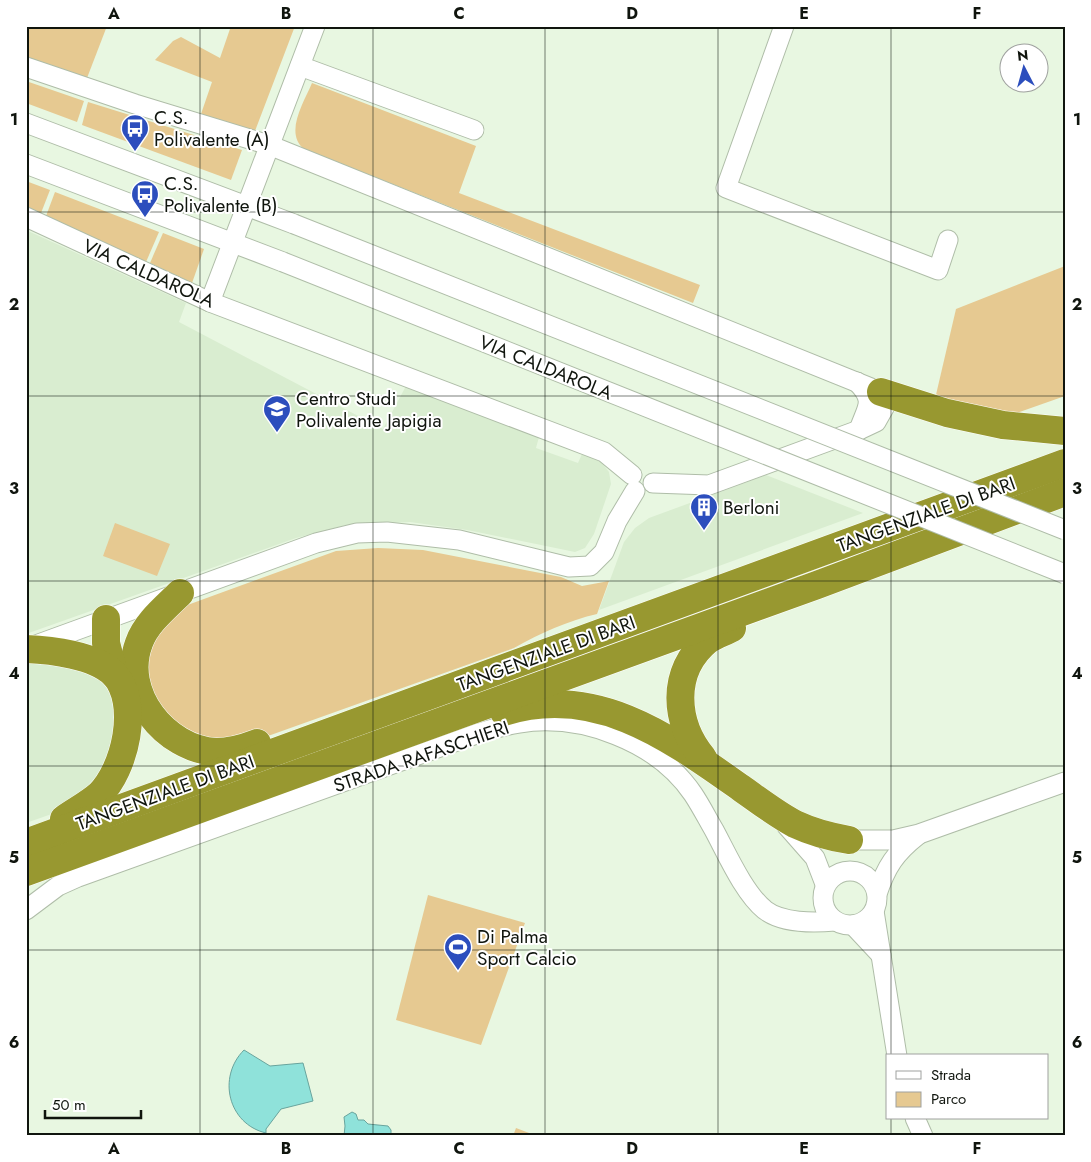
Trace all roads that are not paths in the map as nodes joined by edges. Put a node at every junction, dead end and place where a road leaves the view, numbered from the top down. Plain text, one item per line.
1 (315, 26) edge
2 (784, 26) edge
3 (300, 66) junction
4 (26, 67) edge
5 (26, 123) edge
6 (474, 130) dead end
7 (269, 145) junction
8 (26, 164) edge
9 (248, 206) junction
10 (26, 217) edge
11 (948, 240) dead end
12 (232, 244) junction
13 (210, 302) junction
14 (856, 381) junction
15 (881, 392) junction
16 (859, 430) junction
17 (1065, 431) edge
18 (1065, 463) edge
19 (633, 483) junction
20 (1065, 492) edge
21 (1065, 530) edge
22 (1065, 574) edge
23 (817, 586) junction
24 (180, 593) junction
25 (106, 619) junction
26 (26, 649) edge
27 (124, 667) junction
28 (390, 710) junction
29 (398, 735) junction
30 (712, 768) junction
31 (1060, 786) edge
32 (772, 809) junction
33 (920, 834) junction
34 (849, 840) junction
35 (29, 842) edge
36 (26, 872) edge
37 (860, 872) junction
38 (828, 886) junction
39 (875, 903) junction
40 (26, 910) edge
41 (782, 917) junction
42 (834, 921) junction
43 (853, 925) junction
44 (881, 955) junction
45 (897, 1054) edge
46 (916, 1120) edge
47 (923, 1136) edge

1 - 3 street
2 - 11 street
3 - 6 street
3 - 7 street
4 - 7 street
5 - 9 street
7 - 9 street
7 - 14 street
8 - 12 street, VIA CALDAROLA
9 - 12 street
9 - 21 street, bridge
10 - 13 street, VIA CALDAROLA
12 - 13 street
12 - 22 street, VIA CALDAROLA, bridge
13 - 19 street, VIA CALDAROLA
14 - 15 street
14 - 16 street
15 - 16 street
15 - 17 highway
16 - 19 street
18 - 28 highway, TANGENZIALE DI BARI
19 - 24 street
20 - 23 highway, TANGENZIALE DI BARI
23 - 29 highway, TANGENZIALE DI BARI
23 - 30 highway
24 - 25 street
24 - 27 highway
25 - 26 street
25 - 27 highway
26 - 27 highway
27 - 28 highway
27 - 35 highway
28 - 35 highway, TANGENZIALE DI BARI
29 - 30 highway
29 - 36 highway, TANGENZIALE DI BARI
30 - 32 highway
31 - 33 street
32 - 34 highway
32 - 38 street
33 - 34 street
33 - 39 street
34 - 37 street
34 - 38 street
37 - 38 street
37 - 39 street
38 - 41 street
38 - 42 street
39 - 43 street
39 - 44 street
40 - 41 street, STRADA RAFASCHIERI
41 - 42 street, STRADA RAFASCHIERI
42 - 43 street
43 - 44 street
44 - 45 street
46 - 47 street

